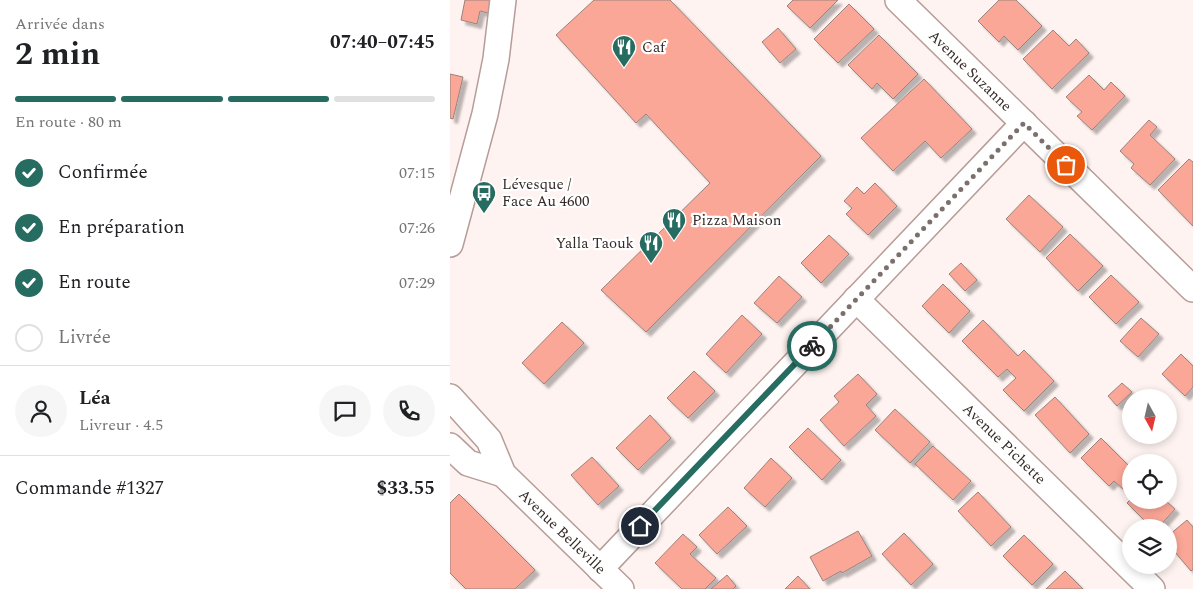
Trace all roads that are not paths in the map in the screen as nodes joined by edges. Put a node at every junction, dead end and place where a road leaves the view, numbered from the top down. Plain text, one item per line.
1 (504, 0) edge
2 (898, 0) edge
3 (1024, 123) junction
4 (450, 244) edge
5 (1193, 289) edge
6 (856, 299) junction
7 (450, 397) edge
8 (450, 446) edge
9 (503, 474) junction
10 (600, 569) junction
11 (621, 589) edge
12 (1152, 589) edge

1 - 4 street
2 - 3 street, Avenue Suzanne
3 - 5 street, Avenue Suzanne
3 - 6 street
6 - 10 street
6 - 12 street, Avenue Pichette
7 - 9 street, Avenue Belleville
8 - 9 street, Avenue Belleville
9 - 10 street, Avenue Belleville
10 - 11 street, Avenue Belleville

